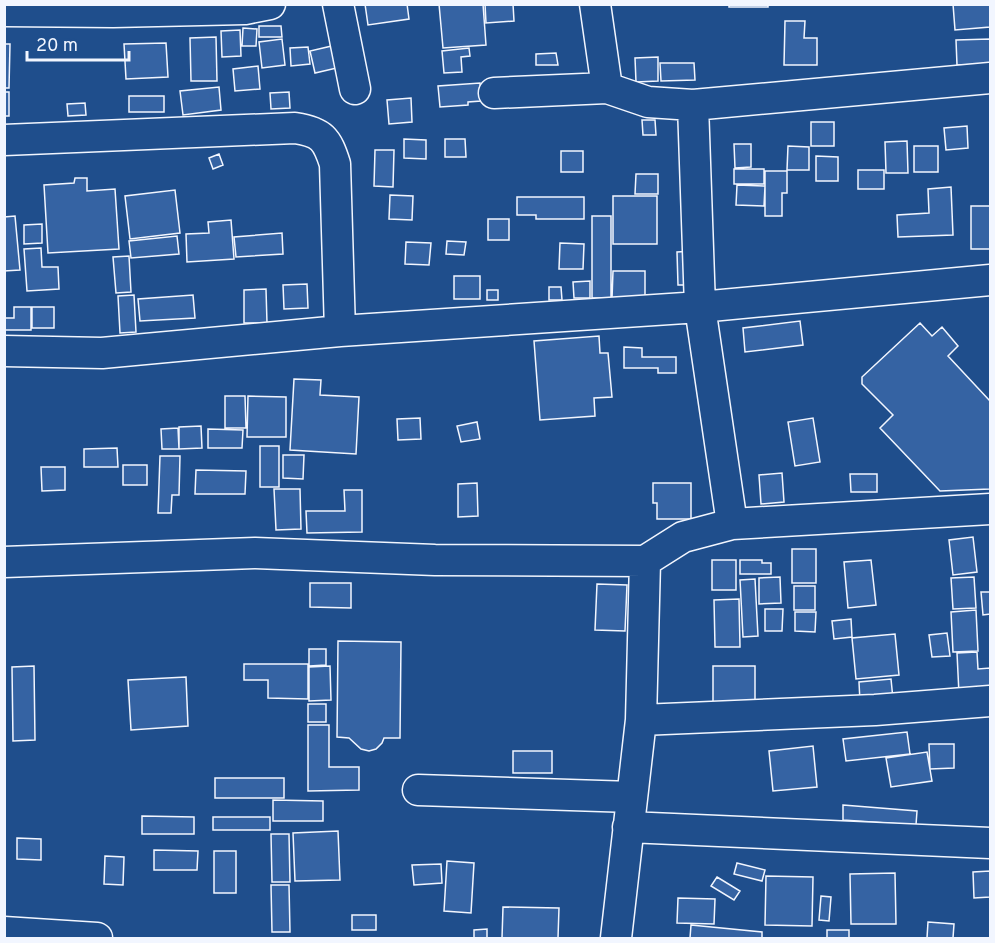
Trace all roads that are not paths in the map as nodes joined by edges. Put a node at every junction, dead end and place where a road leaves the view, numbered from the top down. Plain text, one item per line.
1 (270, 4) edge
2 (338, 4) edge
3 (595, 4) edge
4 (4, 11) edge
5 (990, 78) edge
6 (355, 88) dead end
7 (607, 88) junction
8 (494, 93) dead end
9 (693, 105) junction
10 (4, 140) edge
11 (990, 280) edge
12 (700, 307) junction
13 (340, 331) junction
14 (4, 351) edge
15 (990, 508) edge
16 (732, 524) junction
17 (645, 561) junction
18 (4, 562) edge
19 (990, 701) edge
20 (641, 720) junction
21 (418, 790) dead end
22 (632, 797) junction
23 (628, 827) junction
24 (990, 843) edge
25 (4, 932) edge
26 (97, 939) edge
27 (616, 939) edge

1 - 4 street
2 - 6 street
3 - 7 street
5 - 9 street
7 - 8 street
7 - 9 street
9 - 12 street
10 - 13 street
11 - 12 street
12 - 13 street
12 - 16 street
13 - 14 street
15 - 16 street
16 - 17 street
17 - 18 street
17 - 20 street
19 - 20 street
20 - 22 street
21 - 22 street
22 - 23 street
23 - 24 street
23 - 27 street
25 - 26 street

